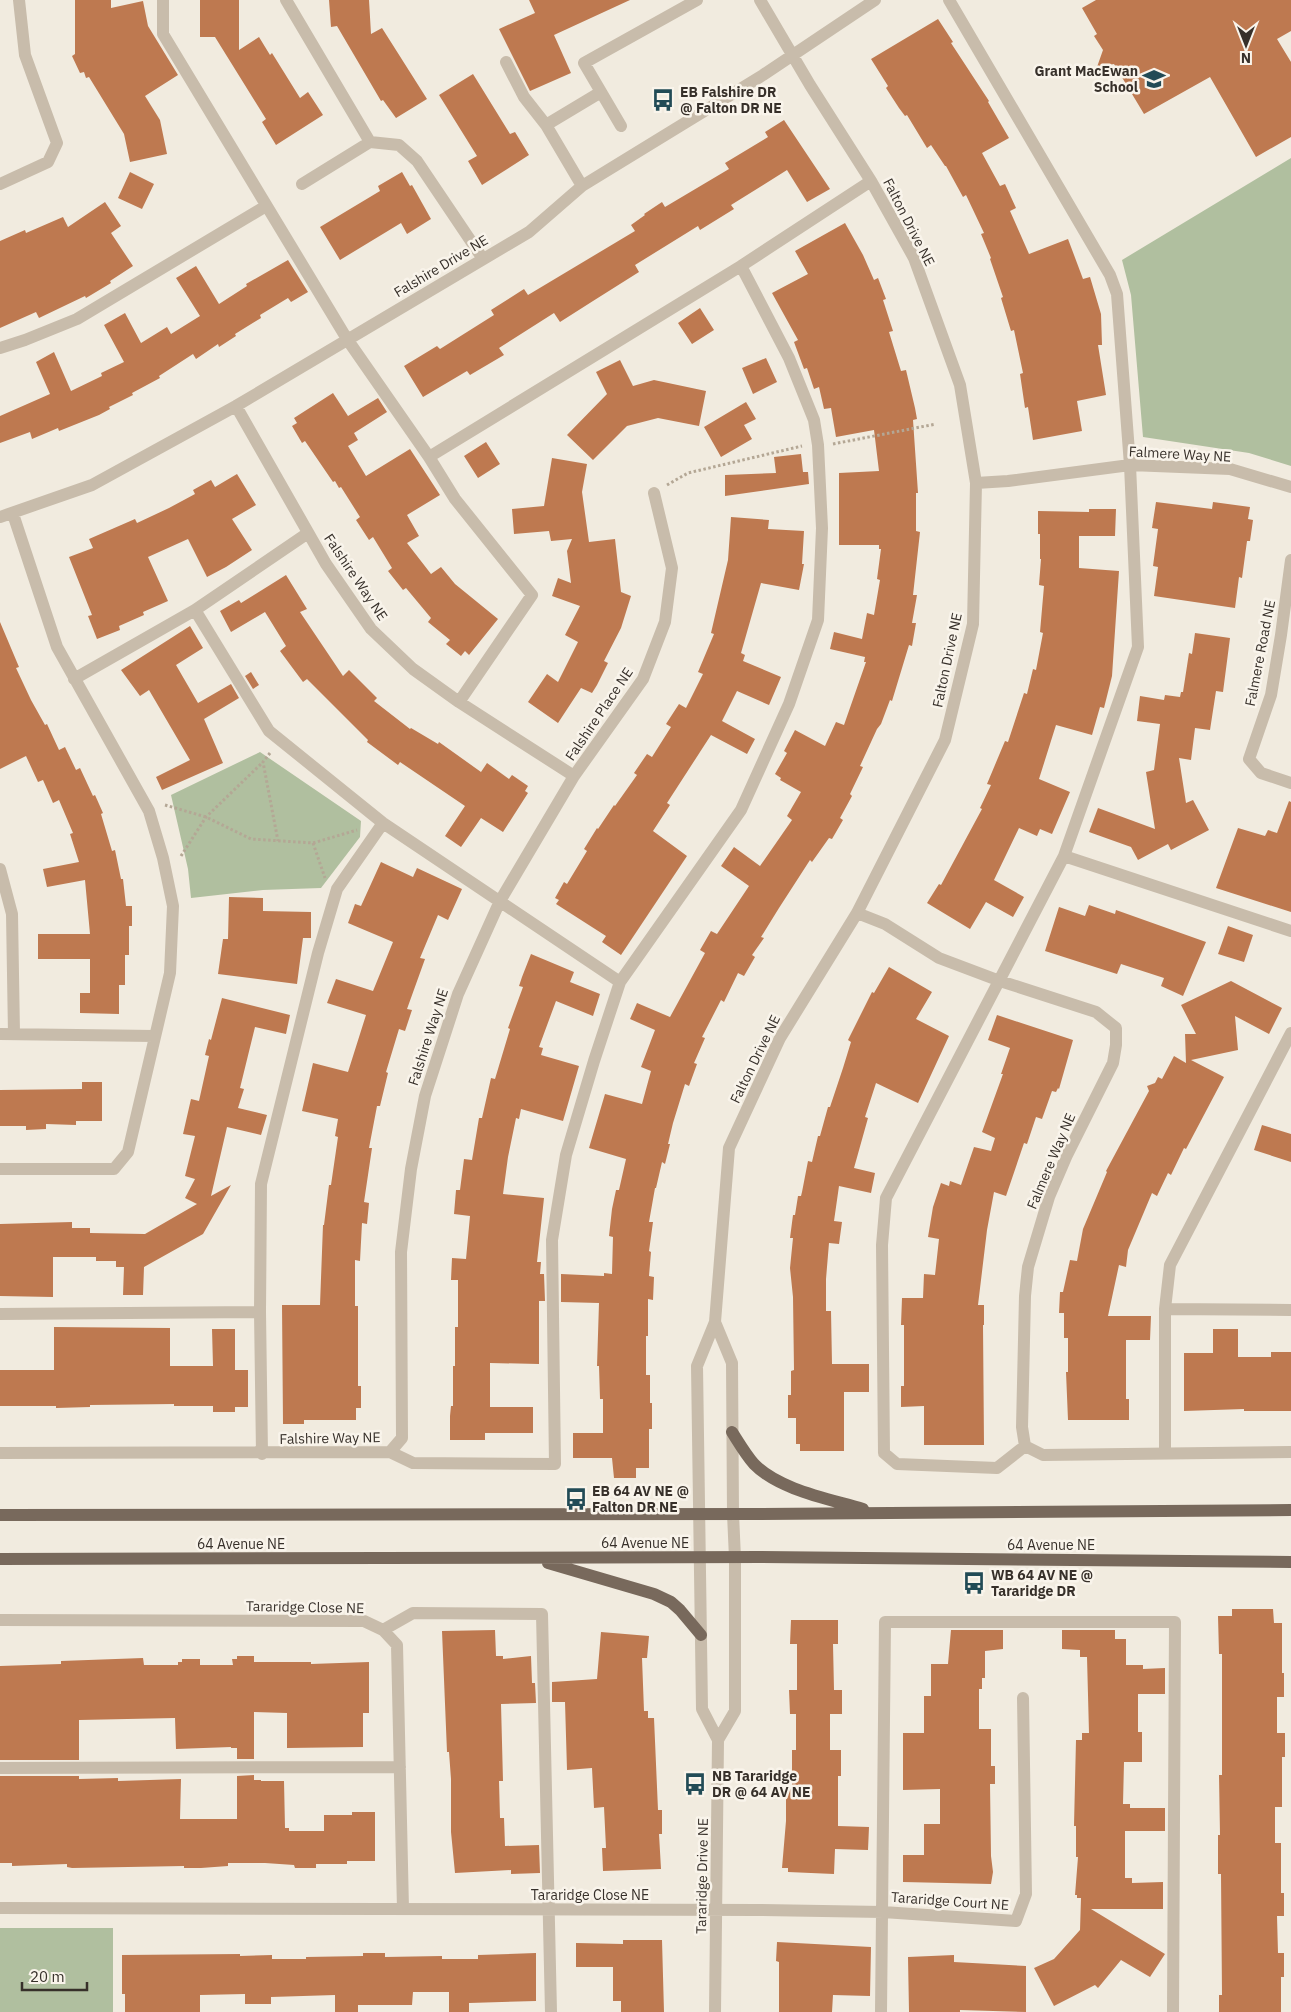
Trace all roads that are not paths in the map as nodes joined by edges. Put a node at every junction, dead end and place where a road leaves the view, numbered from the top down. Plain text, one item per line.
1 (19, 0) edge
2 (163, 0) edge
3 (286, 0) edge
4 (697, 0) edge
5 (760, 0) edge
6 (875, 0) edge
7 (948, 0) edge
8 (792, 54) junction
9 (506, 62) dead end
10 (601, 92) junction
11 (546, 125) junction
12 (621, 126) dead end
13 (370, 142) junction
14 (872, 181) junction
15 (0, 184) edge
16 (302, 184) dead end
17 (582, 186) junction
18 (266, 206) junction
19 (483, 259) junction
20 (741, 266) junction
21 (347, 339) junction
22 (0, 348) edge
23 (236, 406) junction
24 (429, 457) junction
25 (1130, 465) junction
26 (976, 483) junction
27 (1291, 487) edge
28 (654, 493) road end
29 (13, 514) junction
30 (0, 517) edge
31 (308, 533) junction
32 (1291, 560) edge
33 (196, 610) junction
34 (1286, 637) edge
35 (74, 679) junction
36 (459, 702) junction
37 (574, 776) junction
38 (1291, 783) edge
39 (380, 828) junction
40 (1064, 856) junction
41 (0, 869) edge
42 (500, 901) junction
43 (857, 913) junction
44 (1291, 931) edge
45 (1000, 980) junction
46 (620, 982) junction
47 (1291, 1033) edge
48 (0, 1034) edge
49 (14, 1034) junction
50 (154, 1036) junction
51 (0, 1170) edge
52 (1165, 1309) junction
53 (1291, 1310) edge
54 (260, 1312) junction
55 (0, 1314) edge
56 (715, 1322) junction
57 (732, 1432) junction
58 (1025, 1446) junction
59 (390, 1452) junction
60 (1291, 1452) edge
61 (0, 1453) edge
62 (1165, 1453) junction
63 (262, 1454) junction
64 (1291, 1510) edge
65 (878, 1513) junction
66 (698, 1514) junction
67 (733, 1514) junction
68 (0, 1515) edge
69 (699, 1558) junction
70 (735, 1558) junction
71 (0, 1559) edge
72 (531, 1559) junction
73 (1291, 1562) edge
74 (0, 1620) edge
75 (384, 1630) junction
76 (701, 1635) junction
77 (1023, 1698) dead end
78 (718, 1740) junction
79 (0, 1768) edge
80 (400, 1768) junction
81 (0, 1908) edge
82 (403, 1909) junction
83 (550, 1910) junction
84 (716, 1910) junction
85 (883, 1912) junction
86 (551, 2012) edge
87 (715, 2012) edge
88 (881, 2012) edge
89 (1173, 2012) edge

1 - 15 street
2 - 18 street
3 - 13 street
4 - 10 street
5 - 8 street, Falton Drive NE
6 - 8 street, Falshire Drive NE
7 - 25 street
8 - 14 street, Falton Drive NE
8 - 17 street, Falshire Drive NE
9 - 11 street
10 - 11 street
10 - 12 street
11 - 17 street
13 - 16 street
13 - 19 street
14 - 20 street
14 - 26 street, Falton Drive NE
17 - 19 street, Falshire Drive NE
18 - 21 street
18 - 22 street
19 - 21 street, Falshire Drive NE
20 - 24 street
20 - 46 street
21 - 23 street, Falshire Drive NE
21 - 24 street
23 - 29 street, Falshire Drive NE
23 - 31 street, Falshire Way NE
24 - 36 street
25 - 26 street, Falmere Way NE
25 - 27 street, Falmere Way NE
25 - 40 street
26 - 43 street, Falton Drive NE
28 - 37 street, Falshire Place NE
29 - 30 street, Falshire Drive NE
29 - 35 street
31 - 33 street
31 - 36 street, Falshire Way NE
32 - 34 street, Falmere Road NE
33 - 35 street
33 - 39 street
34 - 38 street, Falmere Road NE
35 - 50 street
36 - 37 street, Falshire Way NE
37 - 42 street, Falshire Way NE
39 - 42 street
39 - 54 street
40 - 44 street
40 - 45 street
41 - 49 street
42 - 46 street
42 - 59 street, Falshire Way NE
43 - 45 street, Falmere Way NE
43 - 56 street, Falton Drive NE
45 - 58 street, Falmere Way NE
45 - 58 street
46 - 59 street
47 - 52 street
48 - 49 street
49 - 50 street
50 - 51 street
52 - 53 street
52 - 62 street
54 - 55 street
54 - 63 street
56 - 57 street, Falton Drive NE
56 - 66 street, Falton Drive NE
57 - 65 main road
57 - 67 street, Falton Drive NE
58 - 62 street
59 - 63 street, Falshire Way NE
60 - 62 street
61 - 63 street, Falshire Way NE
64 - 65 main road
65 - 67 main road
66 - 67 main road
66 - 68 main road
66 - 69 street, Tararidge Drive NE
67 - 70 street
69 - 70 main road, 64 Avenue NE
69 - 72 main road, 64 Avenue NE
69 - 76 street, Tararidge Drive NE
70 - 73 main road, 64 Avenue NE
70 - 78 street
71 - 72 main road, 64 Avenue NE
72 - 76 main road
74 - 75 street, Tararidge Close NE
75 - 80 street
75 - 83 street
76 - 78 street, Tararidge Drive NE
77 - 85 street, Tararidge Court NE
78 - 84 street, Tararidge Drive NE
79 - 80 street
80 - 82 street
81 - 82 street, Tararidge Close NE
82 - 83 street, Tararidge Close NE
83 - 84 street, Tararidge Close NE
83 - 86 street
84 - 85 street, Tararidge Court NE
84 - 87 street, Tararidge Drive NE
85 - 88 street
85 - 89 street

